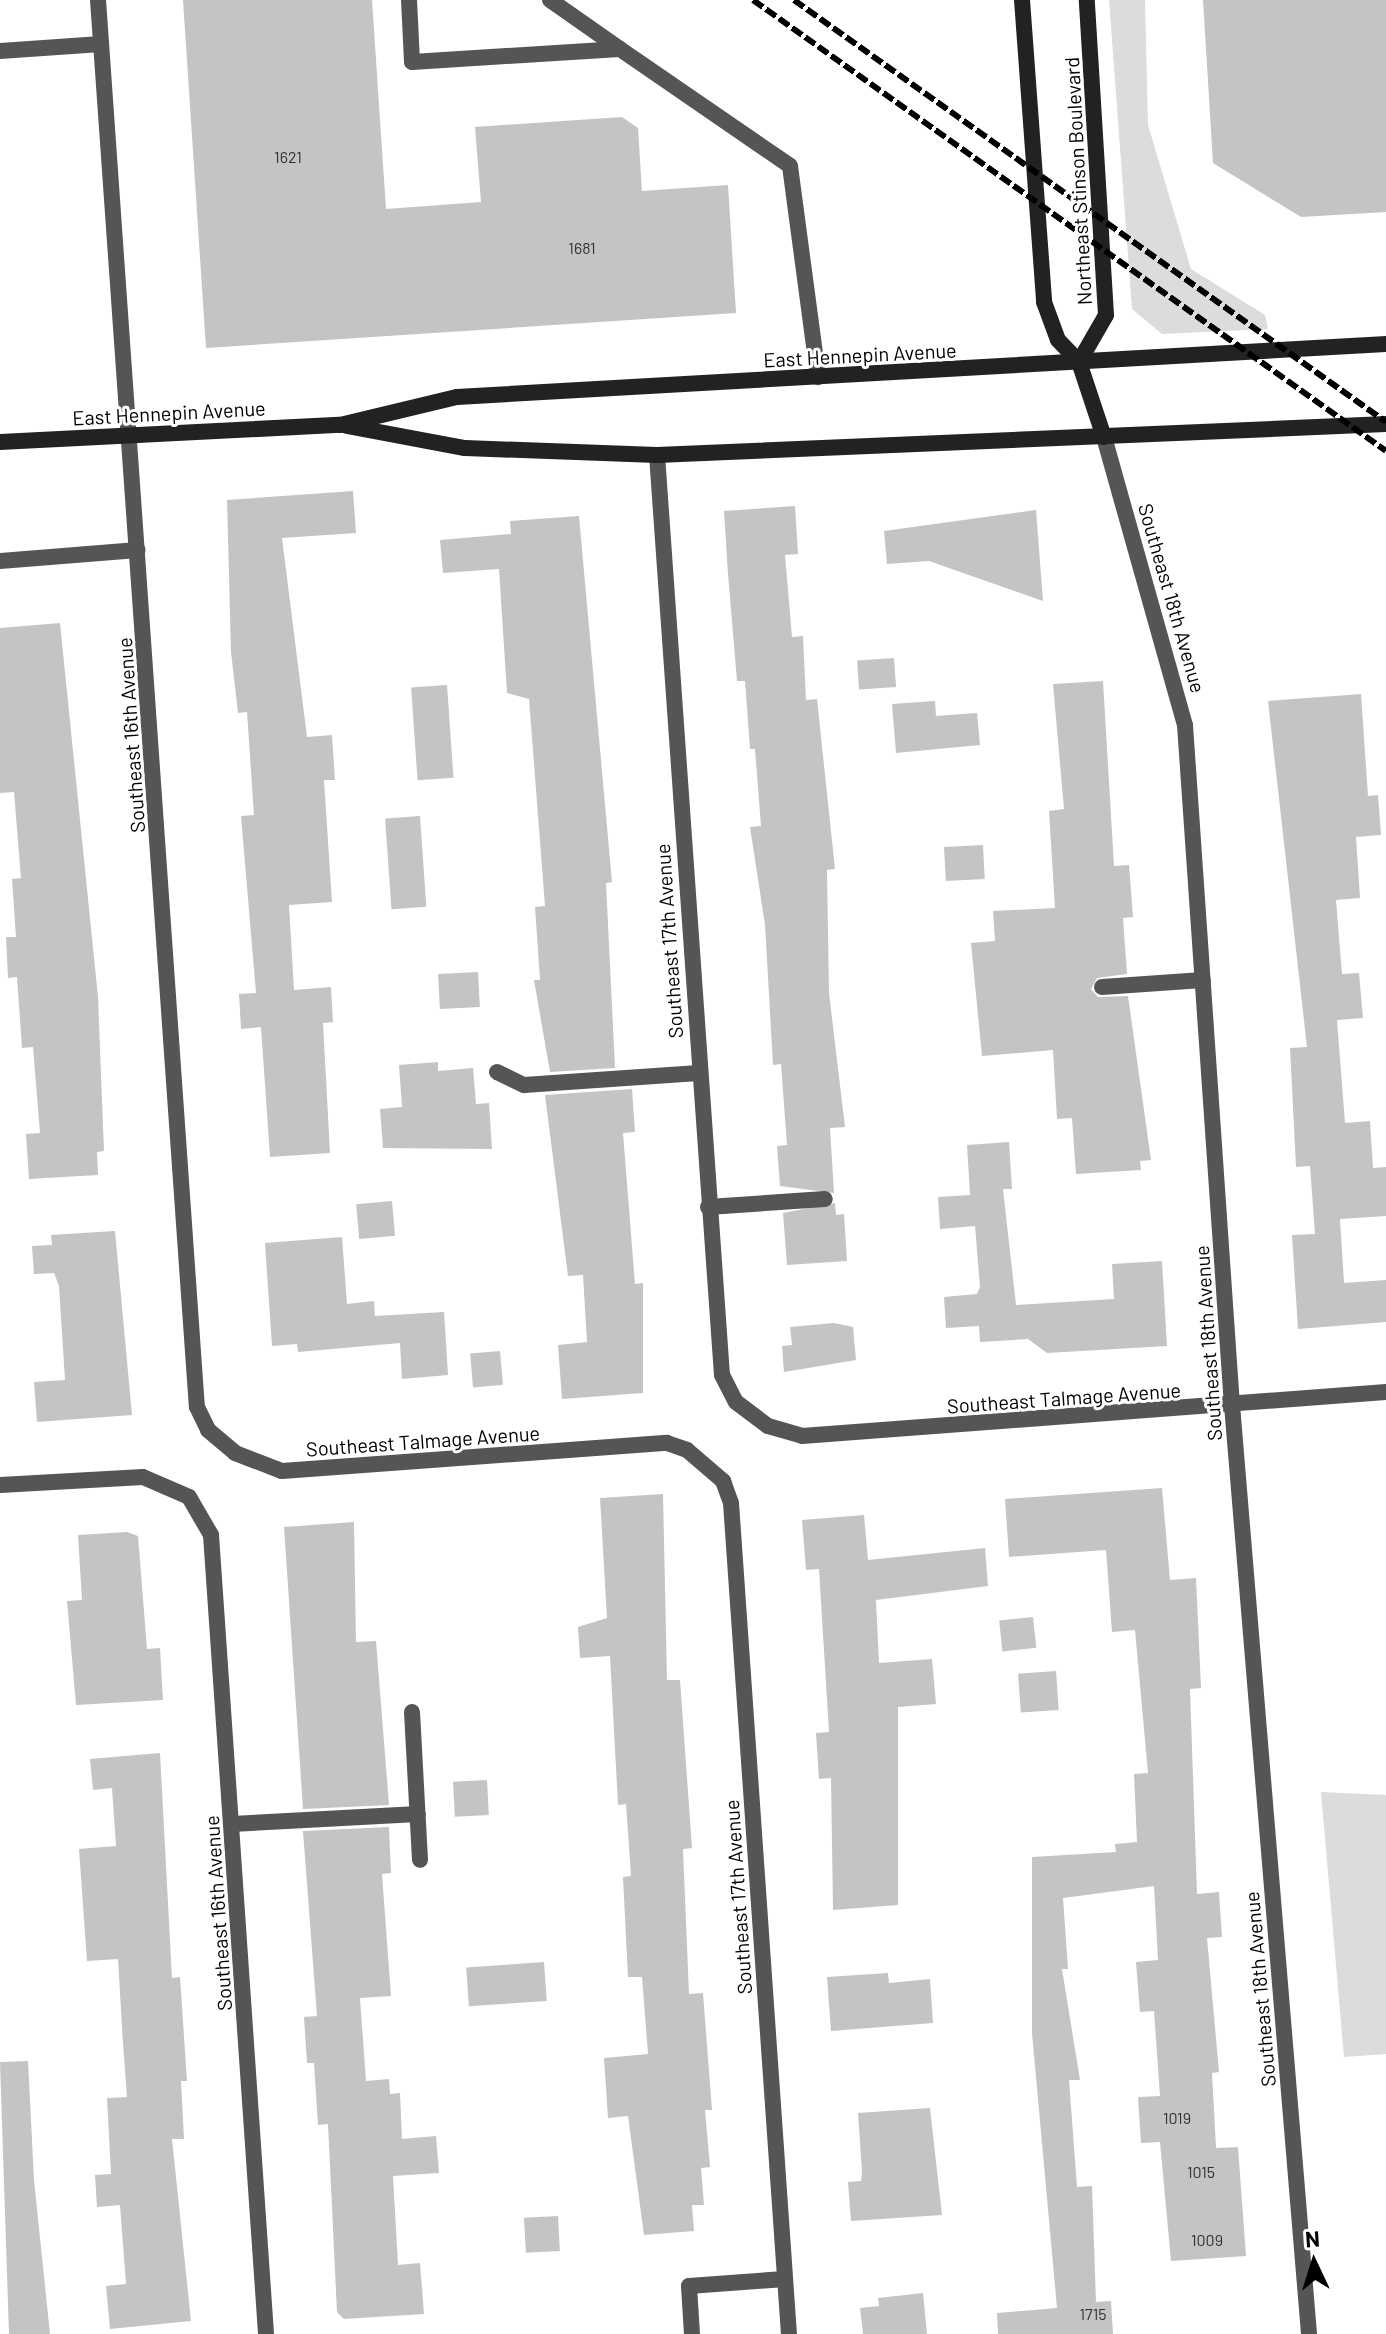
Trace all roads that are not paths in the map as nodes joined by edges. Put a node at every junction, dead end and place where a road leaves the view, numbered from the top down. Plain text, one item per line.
1 (98, 0) edge
2 (409, 0) edge
3 (550, 0) edge
4 (1022, 0) edge
5 (1087, 0) edge
6 (101, 44) junction
7 (620, 49) junction
8 (0, 51) edge
9 (1386, 344) edge
10 (1079, 362) junction
11 (818, 377) junction
12 (1386, 424) edge
13 (340, 425) junction
14 (130, 433) junction
15 (1104, 437) junction
16 (0, 442) edge
17 (657, 455) junction
18 (138, 550) junction
19 (0, 561) edge
20 (1203, 980) junction
21 (1102, 987) dead end
22 (497, 1072) dead end
23 (699, 1073) junction
24 (825, 1199) dead end
25 (708, 1207) junction
26 (1386, 1392) edge
27 (1232, 1405) junction
28 (750, 1414) joint
29 (235, 1453) joint
30 (708, 1465) joint
31 (0, 1485) edge
32 (412, 1712) dead end
33 (418, 1814) junction
34 (232, 1824) junction
35 (420, 1860) dead end
36 (785, 2279) junction
37 (266, 2334) edge
38 (692, 2334) edge
39 (789, 2334) edge
40 (1309, 2334) edge

1 - 6 street, Southeast 16th Avenue
2 - 7 street
3 - 7 street
4 - 10 main road, Northeast Stinson Boulevard
5 - 10 main road, Northeast Stinson Boulevard
6 - 8 street
6 - 14 street, Southeast 16th Avenue
7 - 11 street
9 - 10 main road, East Hennepin Avenue
10 - 11 main road, East Hennepin Avenue
10 - 15 main road, Southeast 18th Avenue
11 - 13 main road, East Hennepin Avenue
12 - 15 main road, East Hennepin Avenue
13 - 14 main road, East Hennepin Avenue
13 - 17 main road, East Hennepin Avenue
14 - 16 main road, East Hennepin Avenue
14 - 18 street, Southeast 16th Avenue
15 - 17 main road, East Hennepin Avenue
15 - 20 street, Southeast 18th Avenue
17 - 23 street, Southeast 17th Avenue
18 - 19 street
18 - 29 street, Southeast 16th Avenue
20 - 21 street
20 - 27 street, Southeast 18th Avenue
22 - 23 street
23 - 25 street, Southeast 17th Avenue
24 - 25 street
25 - 28 street, Southeast 17th Avenue
26 - 27 street, Southeast Talmage Avenue
27 - 28 street, Southeast Talmage Avenue
27 - 40 street, Southeast 18th Avenue
29 - 30 street, Southeast Talmage Avenue
30 - 36 street, Southeast 17th Avenue
31 - 34 street, Southeast 16th Avenue
32 - 33 street
33 - 34 street
33 - 35 street
34 - 37 street, Southeast 16th Avenue
36 - 38 street
36 - 39 street, Southeast 17th Avenue

